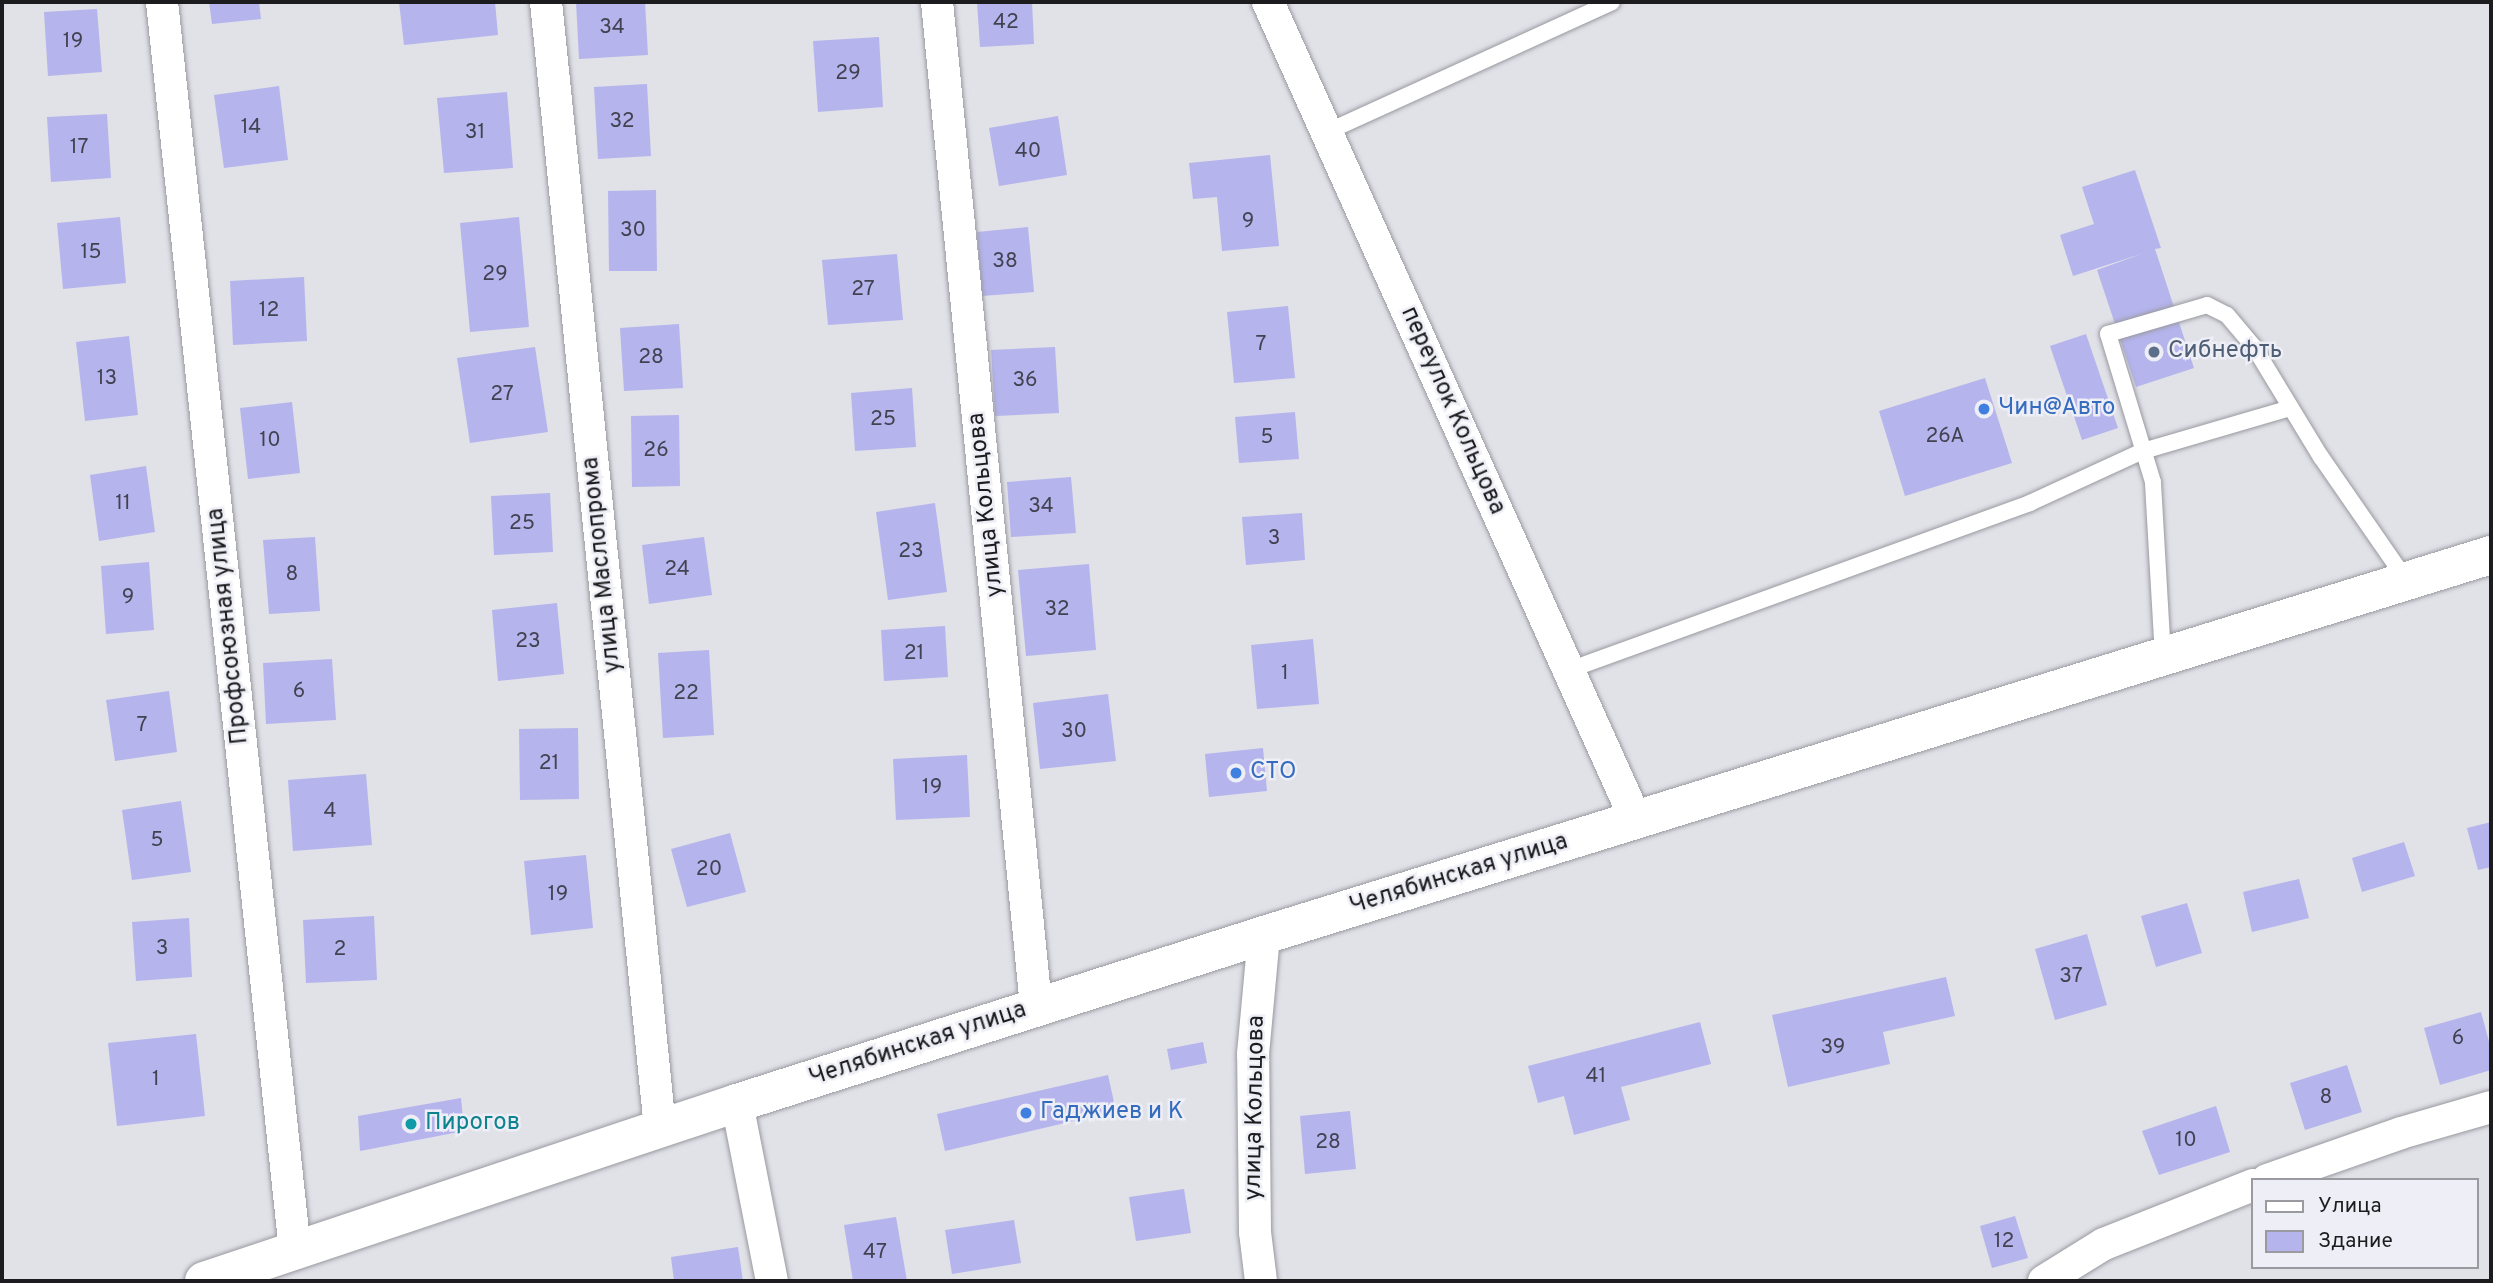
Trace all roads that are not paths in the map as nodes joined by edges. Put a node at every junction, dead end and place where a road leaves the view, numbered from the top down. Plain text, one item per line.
1 (162, 2) edge
2 (546, 2) edge
3 (937, 2) edge
4 (1268, 2) edge
5 (1612, 2) edge
6 (1327, 132) junction
7 (2290, 408) junction
8 (2143, 451) junction
9 (2491, 555) edge
10 (2407, 581) junction
11 (2163, 657) junction
12 (1569, 670) junction
13 (1636, 820) junction
14 (1264, 935) junction
15 (1036, 1007) junction
16 (737, 1102) junction
17 (2491, 1107) edge
18 (660, 1128) junction
19 (2273, 1178) edge
20 (2252, 1185) edge
21 (295, 1251) junction
22 (204, 1281) edge
23 (772, 1281) edge
24 (1261, 1281) edge
25 (2044, 1281) edge

1 - 21 street, Профсоюзная улица
2 - 18 street, улица Маслопрома
3 - 15 street, улица Кольцова
4 - 6 street, переулок Кольцова
5 - 6 lane
6 - 12 street, переулок Кольцова
7 - 8 lane
7 - 8 lane
7 - 10 lane
8 - 11 lane
8 - 12 lane
9 - 10 main road, Челябинская улица
10 - 11 main road, Челябинская улица
11 - 13 main road, Челябинская улица
12 - 13 street, переулок Кольцова
13 - 14 main road, Челябинская улица
14 - 15 main road, Челябинская улица
14 - 24 street, улица Кольцова
15 - 16 main road, Челябинская улица
16 - 18 main road, Челябинская улица
16 - 23 street
17 - 19 street
18 - 21 main road, Челябинская улица
20 - 25 street
21 - 22 main road, Челябинская улица

